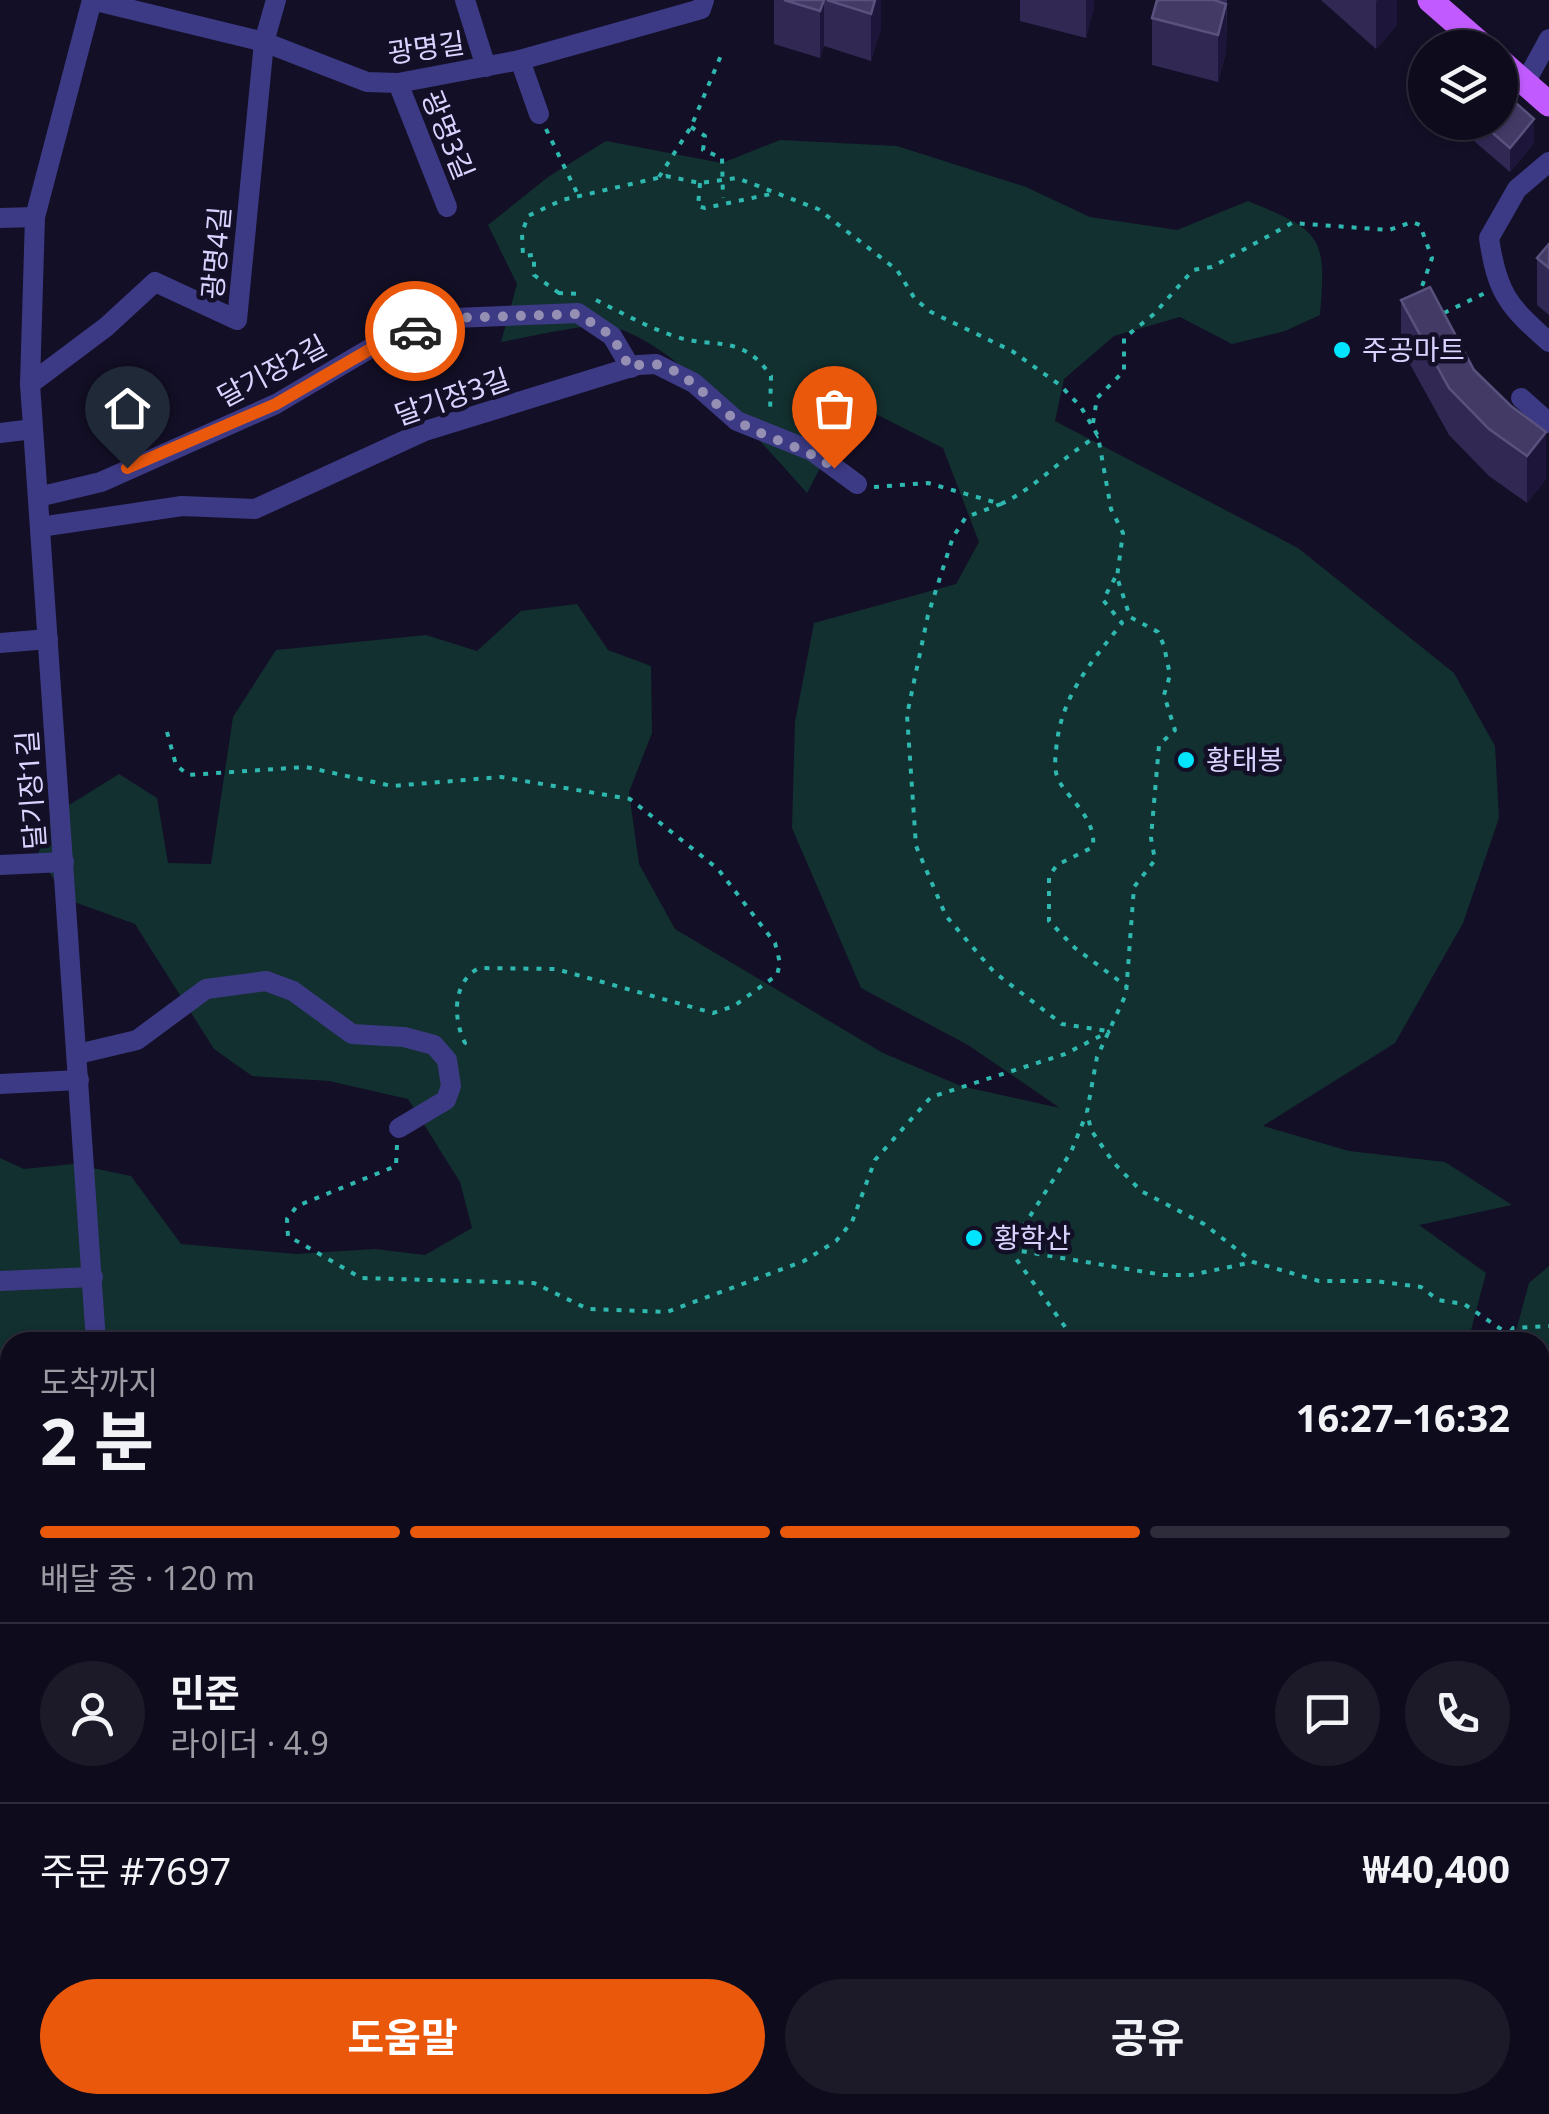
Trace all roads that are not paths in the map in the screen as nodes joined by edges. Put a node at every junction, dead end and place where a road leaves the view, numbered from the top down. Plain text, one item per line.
1 (92, 0) edge
2 (276, 0) edge
3 (464, 0) edge
4 (704, 0) edge
5 (1430, 0) edge
6 (1464, 30) edge
7 (1549, 39) edge
8 (264, 42) junction
9 (520, 60) junction
10 (486, 67) junction
11 (1518, 77) edge
12 (398, 83) junction
13 (1525, 83) junction
14 (1549, 104) edge
15 (539, 114) road end
16 (1549, 162) edge
17 (447, 207) dead end
18 (36, 216) junction
19 (0, 218) edge
20 (1549, 342) edge
21 (630, 368) junction
22 (30, 384) junction
23 (1521, 398) dead end
24 (1549, 423) edge
25 (33, 429) junction
26 (0, 433) edge
27 (857, 484) road end
28 (38, 497) junction
29 (40, 527) junction
30 (48, 639) junction
31 (0, 643) edge
32 (64, 862) junction
33 (0, 865) edge
34 (78, 1054) junction
35 (79, 1080) junction
36 (0, 1084) edge
37 (399, 1128) road end
38 (93, 1278) junction
39 (0, 1281) edge
40 (96, 1332) edge

1 - 8 street, 광명길
1 - 18 street, 달기장1길
2 - 8 street, 광명4길
3 - 10 street
4 - 9 street, 광명길
5 - 6 main road
7 - 13 street
8 - 12 street, 광명길
8 - 22 street, 광명4길
9 - 10 street, 광명길
9 - 15 street
10 - 12 street, 광명길
11 - 13 main road
12 - 17 street, 광명3길
13 - 14 main road
16 - 20 street
18 - 19 street
18 - 22 street, 달기장1길
21 - 27 street, 달기장3길
21 - 28 street, 달기장2길
21 - 29 street, 달기장3길
22 - 25 street, 달기장1길
23 - 24 street
25 - 26 street
25 - 28 street, 달기장1길
28 - 29 street, 달기장1길
29 - 30 street, 달기장1길
30 - 31 street
30 - 32 street, 달기장1길
32 - 33 street
32 - 34 street, 달기장1길
34 - 35 street, 달기장1길
34 - 37 street
35 - 36 street
35 - 38 street, 달기장1길
38 - 39 street
38 - 40 street, 달기장1길

